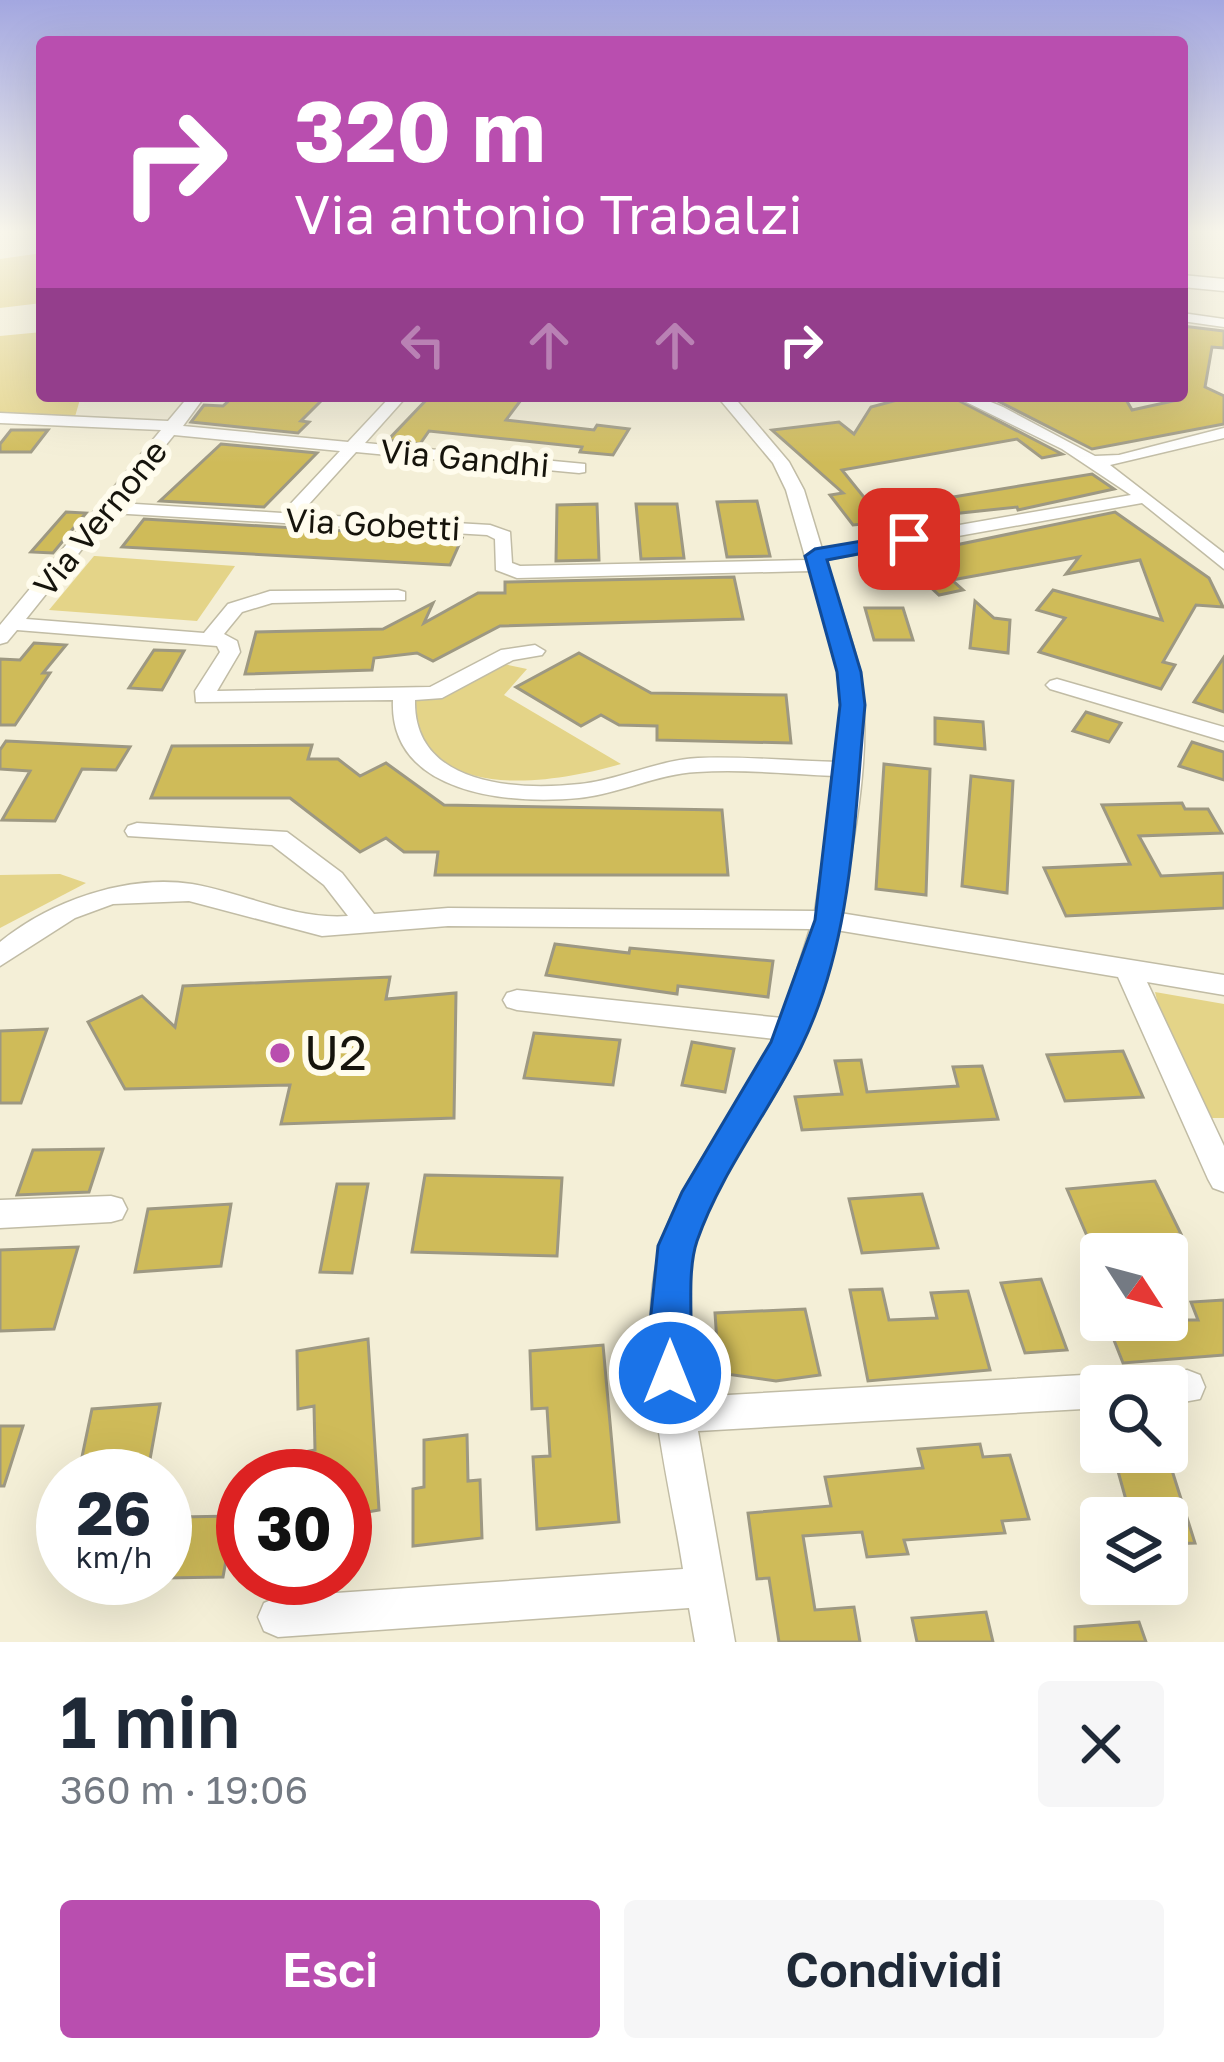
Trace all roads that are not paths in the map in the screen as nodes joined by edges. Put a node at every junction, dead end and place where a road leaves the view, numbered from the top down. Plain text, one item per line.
1 (1188, 318) edge
2 (1224, 323) edge
3 (193, 402) edge
4 (393, 402) edge
5 (730, 402) edge
6 (977, 402) edge
7 (0, 418) edge
8 (174, 428) junction
9 (1224, 433) edge
10 (352, 447) junction
11 (1091, 461) junction
12 (579, 468) dead end
13 (1143, 498) junction
14 (107, 508) junction
15 (286, 520) junction
16 (817, 560) junction
17 (1224, 563) edge
18 (398, 596) dead end
19 (9, 621) edge
20 (210, 638) junction
21 (535, 651) dead end
22 (1057, 685) dead end
23 (404, 694) junction
24 (1224, 734) edge
25 (848, 769) junction
26 (137, 831) dead end
27 (830, 920) junction
28 (368, 924) junction
29 (0, 957) edge
30 (1127, 968) junction
31 (1224, 985) edge
32 (517, 1000) dead end
33 (792, 1030) junction
34 (1212, 1132) edge
35 (1224, 1179) edge
36 (111, 1209) dead end
37 (0, 1214) edge
38 (1080, 1392) edge
39 (676, 1415) junction
40 (707, 1587) junction
41 (278, 1617) dead end
42 (715, 1642) edge

1 - 2 street
3 - 8 street, Via Vernone
4 - 10 street, Via Gandhi
5 - 16 street
6 - 11 street
7 - 8 street, Via Gandhi
8 - 10 street, Via Gandhi
8 - 14 street, Via Vernone
9 - 11 street
10 - 12 street, Via Gandhi
10 - 15 street, Via Gandhi
11 - 13 street
13 - 16 street
13 - 17 street
14 - 15 street, Via Gobetti
14 - 19 street, Via Vernone
15 - 16 street, Via Gobetti
16 - 25 street
18 - 20 street
19 - 20 street
20 - 23 street
21 - 23 street
22 - 24 street
23 - 25 street
25 - 27 street
26 - 28 street
27 - 28 street
27 - 30 street
27 - 33 street
28 - 29 street
30 - 31 street
30 - 34 street
32 - 33 street
33 - 39 street
34 - 35 street
36 - 37 street
38 - 39 street
39 - 40 street
40 - 41 street
40 - 42 street

